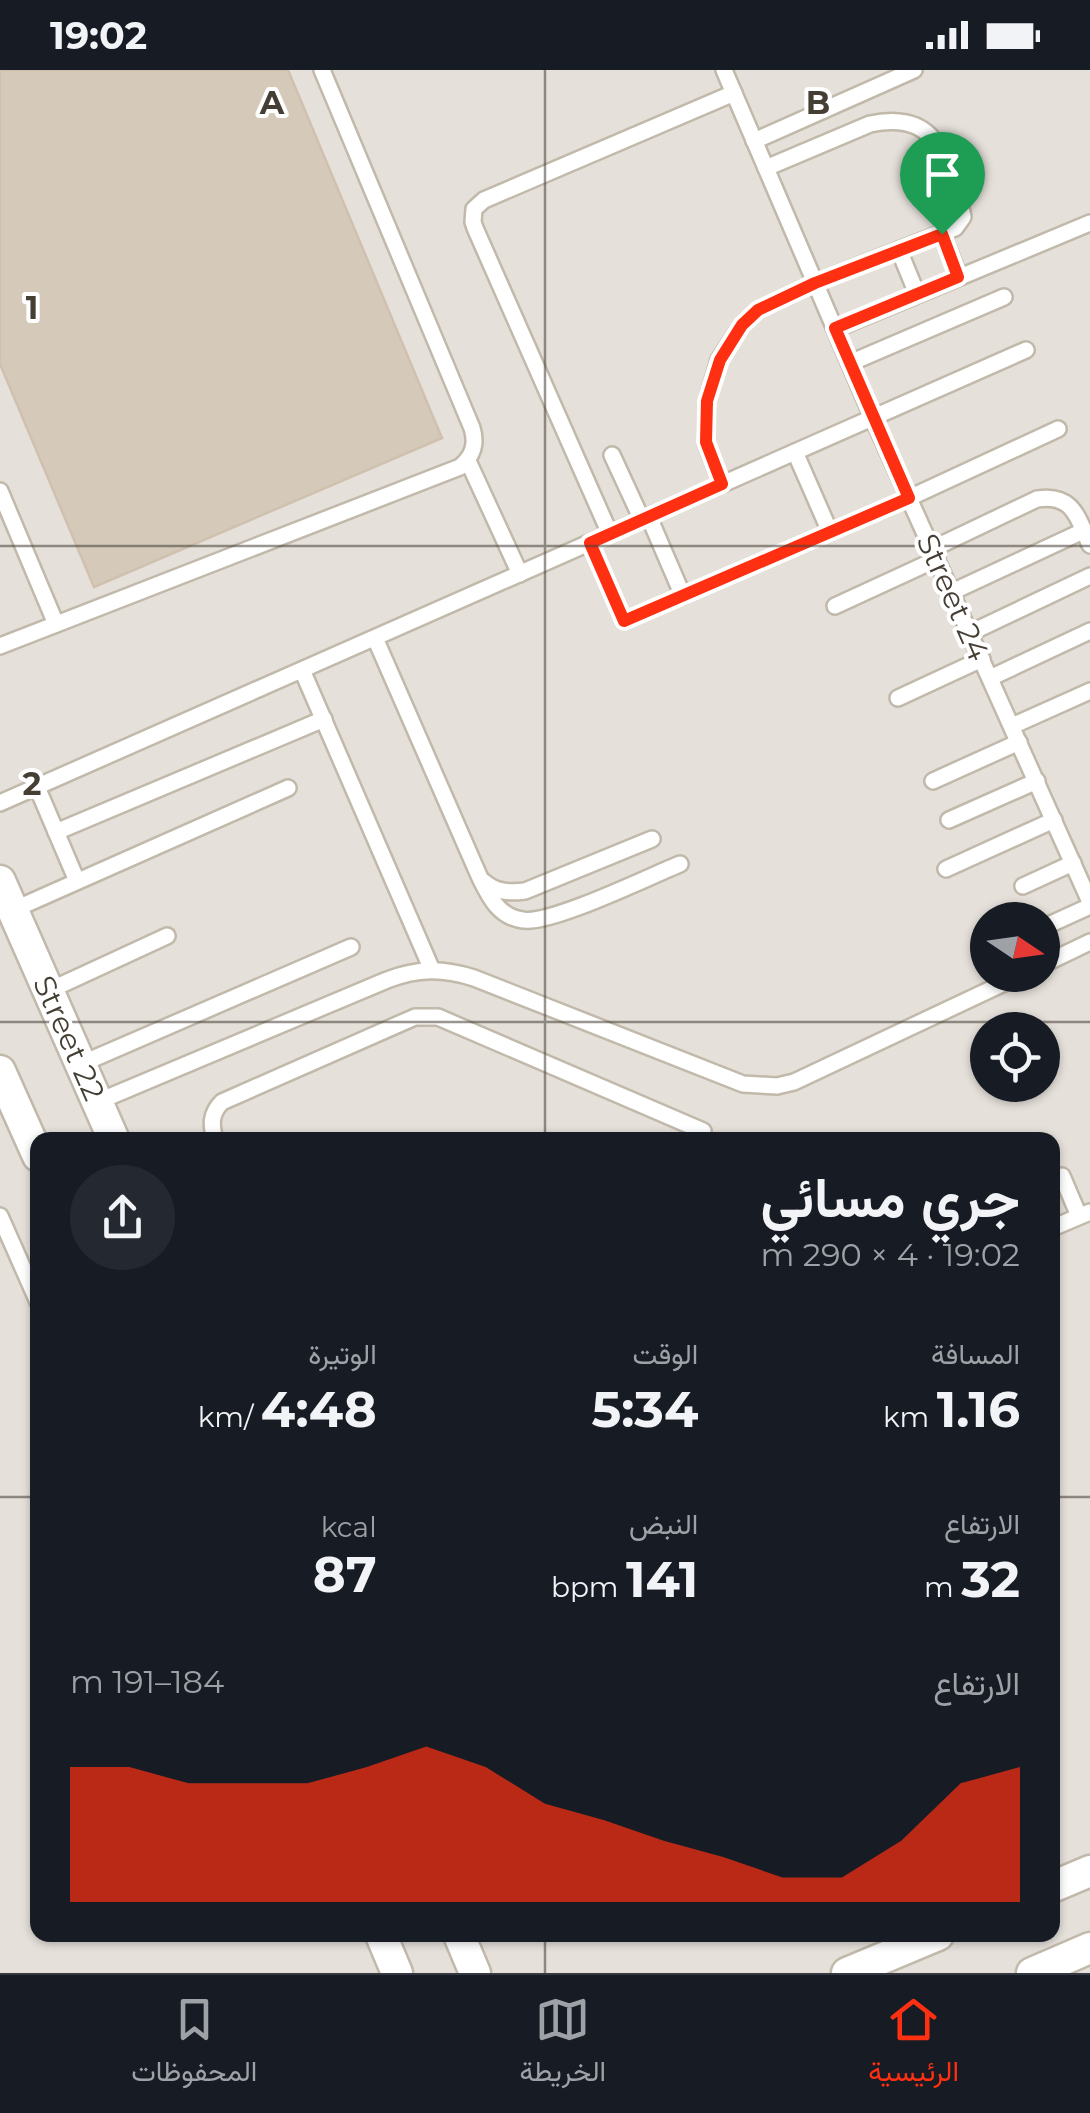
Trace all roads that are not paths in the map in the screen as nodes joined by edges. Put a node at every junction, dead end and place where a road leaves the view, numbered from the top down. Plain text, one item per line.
1 (322, 70) edge
2 (724, 70) edge
3 (914, 70) edge
4 (734, 93) junction
5 (754, 140) junction
6 (766, 168) junction
7 (1090, 224) edge
8 (942, 234) junction
9 (899, 250) junction
10 (958, 277) junction
11 (815, 283) junction
12 (918, 294) junction
13 (1004, 297) dead end
14 (835, 328) junction
15 (1026, 350) dead end
16 (850, 363) junction
17 (873, 418) junction
18 (1058, 429) dead end
19 (795, 452) junction
20 (612, 455) dead end
21 (468, 461) junction
22 (722, 484) junction
23 (0, 491) edge
24 (909, 498) junction
25 (645, 518) junction
26 (830, 532) junction
27 (610, 534) junction
28 (1087, 538) edge
29 (590, 543) junction
30 (934, 554) junction
31 (520, 574) junction
32 (1090, 576) edge
33 (952, 592) junction
34 (683, 596) junction
35 (835, 606) dead end
36 (56, 624) junction
37 (1090, 631) edge
38 (970, 633) junction
39 (375, 638) junction
40 (0, 646) edge
41 (982, 659) junction
42 (302, 670) junction
43 (990, 678) junction
44 (1090, 690) edge
45 (898, 698) dead end
46 (324, 719) junction
47 (1015, 734) junction
48 (933, 780) dead end
49 (1037, 782) junction
50 (37, 787) junction
51 (288, 788) dead end
52 (0, 803) edge
53 (950, 820) dead end
54 (1054, 820) junction
55 (56, 832) junction
56 (652, 839) dead end
57 (1073, 863) junction
58 (680, 864) dead end
59 (946, 869) dead end
60 (480, 878) junction
61 (0, 882) edge
62 (77, 882) junction
63 (1023, 886) dead end
64 (1090, 904) edge
65 (12, 910) junction
66 (1060, 919) edge
67 (167, 936) dead end
68 (1090, 942) edge
69 (351, 947) dead end
70 (1060, 956) edge
71 (432, 970) junction
72 (48, 991) junction
73 (985, 992) edge
74 (81, 1064) junction
75 (0, 1071) edge
76 (97, 1102) junction
77 (704, 1130) dead end
78 (110, 1132) edge
79 (214, 1132) edge
80 (30, 1138) edge
81 (1062, 1176) dead end
82 (1084, 1214) edge
83 (0, 1216) edge
84 (1060, 1224) edge
85 (30, 1284) edge
86 (1090, 1871) edge
87 (1060, 1884) edge
88 (384, 1942) edge
89 (462, 1942) edge
90 (921, 1942) edge
91 (1090, 1948) edge
92 (398, 1973) edge
93 (475, 1973) edge
94 (847, 1973) edge
95 (1032, 1973) edge

1 - 21 lane
2 - 4 lane, Street 24
3 - 5 lane
4 - 5 lane, Street 24
4 - 27 lane
5 - 6 lane, Street 24
6 - 8 lane
6 - 11 lane, Street 24
7 - 10 lane
8 - 9 lane
8 - 10 lane
9 - 11 lane
9 - 12 lane
10 - 12 lane
11 - 14 lane, Street 24
11 - 22 lane
12 - 14 lane
13 - 16 lane
14 - 16 lane, Street 24
15 - 17 lane
16 - 17 lane, Street 24
17 - 19 lane
17 - 24 lane, Street 24
18 - 24 lane
19 - 22 lane
19 - 26 lane
20 - 25 lane
21 - 31 lane
21 - 36 lane
22 - 25 lane
23 - 36 lane
24 - 26 lane
24 - 30 lane, Street 24
25 - 27 lane
25 - 34 lane
26 - 34 lane
27 - 29 lane
28 - 30 lane
28 - 33 lane
29 - 31 lane
29 - 34 lane
30 - 33 lane, Street 24
30 - 35 lane
31 - 39 lane
32 - 38 lane
33 - 38 lane, Street 24
36 - 40 lane
37 - 43 lane
38 - 41 lane, Street 24
39 - 42 lane
39 - 60 lane
41 - 43 lane, Street 24
41 - 45 lane
42 - 46 lane
42 - 50 lane
43 - 47 lane, Street 24
44 - 47 lane
46 - 55 lane
46 - 71 lane
47 - 48 lane
47 - 49 lane, Street 24
49 - 53 lane
49 - 54 lane, Street 24
50 - 52 lane
50 - 55 lane
51 - 62 lane
54 - 57 lane, Street 24
54 - 59 lane
55 - 62 lane
56 - 60 lane
57 - 63 lane
57 - 64 lane, Street 24
58 - 60 lane
61 - 65 street, Street 22
62 - 65 lane
64 - 66 lane
65 - 72 street, Street 22
67 - 72 lane
68 - 70 lane
69 - 74 lane
71 - 73 lane
71 - 76 lane
72 - 74 street, Street 22
74 - 76 street, Street 22
75 - 80 street
76 - 78 street, Street 22
77 - 79 lane
81 - 82 lane
82 - 84 lane
83 - 85 lane
86 - 87 street
88 - 92 street
89 - 93 street
90 - 94 street
91 - 95 street

